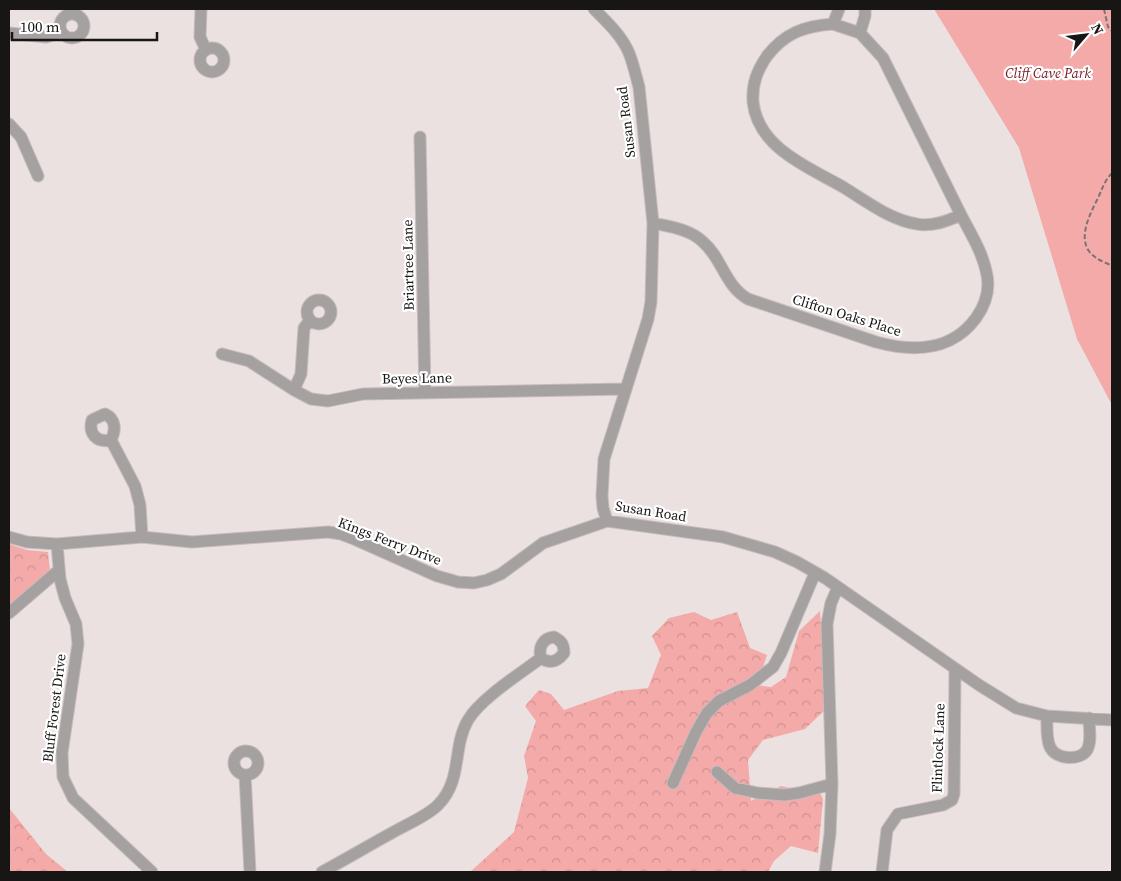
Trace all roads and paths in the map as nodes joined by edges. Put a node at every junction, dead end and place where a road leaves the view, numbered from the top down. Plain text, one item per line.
1 (201, 9) edge
2 (594, 9) edge
3 (839, 9) edge
4 (865, 9) edge
5 (1104, 9) edge
6 (833, 24) junction
7 (1112, 31) edge
8 (61, 32) dead end
9 (9, 33) edge
10 (860, 33) junction
11 (206, 50) dead end
12 (9, 124) edge
13 (420, 137) dead end
14 (1112, 173) edge
15 (38, 176) dead end
16 (961, 215) junction
17 (653, 223) junction
18 (1112, 266) edge
19 (310, 320) dead end
20 (222, 354) dead end
21 (625, 389) junction
22 (294, 390) junction
23 (425, 393) junction
24 (111, 440) dead end
25 (607, 521) junction
26 (9, 537) edge
27 (142, 537) junction
28 (57, 544) junction
29 (59, 570) junction
30 (815, 573) junction
31 (838, 587) junction
32 (9, 613) edge
33 (541, 658) dead end
34 (955, 669) junction
35 (1047, 716) junction
36 (1089, 718) junction
37 (1112, 720) edge
38 (717, 772) dead end
39 (245, 775) dead end
40 (673, 783) dead end
41 (832, 784) junction
42 (152, 872) edge
43 (250, 872) edge
44 (322, 872) edge
45 (825, 872) edge
46 (882, 872) edge

1 - 11 street
2 - 17 street, Susan Road
3 - 6 street
4 - 10 street
5 - 7 path
6 - 10 street, Clifton Oaks Place
6 - 16 street, Clifton Oaks Place
8 - 9 street
10 - 16 street, Clifton Oaks Place
12 - 15 street
13 - 23 street, Briartree Lane
14 - 18 path
16 - 17 street, Clifton Oaks Place
17 - 21 street, Susan Road
19 - 22 street
20 - 22 street, Beyes Lane
21 - 23 street, Beyes Lane
21 - 25 street, Susan Road
22 - 23 street, Beyes Lane
24 - 27 street
25 - 27 street, Kings Ferry Drive
25 - 30 street, Susan Road
26 - 28 street, Kings Ferry Drive
27 - 28 street, Kings Ferry Drive
28 - 29 street, Bluff Forest Drive
29 - 32 street
29 - 42 street, Bluff Forest Drive
30 - 31 street, Susan Road
30 - 40 street
31 - 34 street, Susan Road
31 - 41 street
33 - 44 street
34 - 35 street, Susan Road
34 - 46 street, Flintlock Lane
35 - 36 street, Susan Road
35 - 36 street
36 - 37 street, Susan Road
38 - 41 street
39 - 43 street
41 - 45 street

